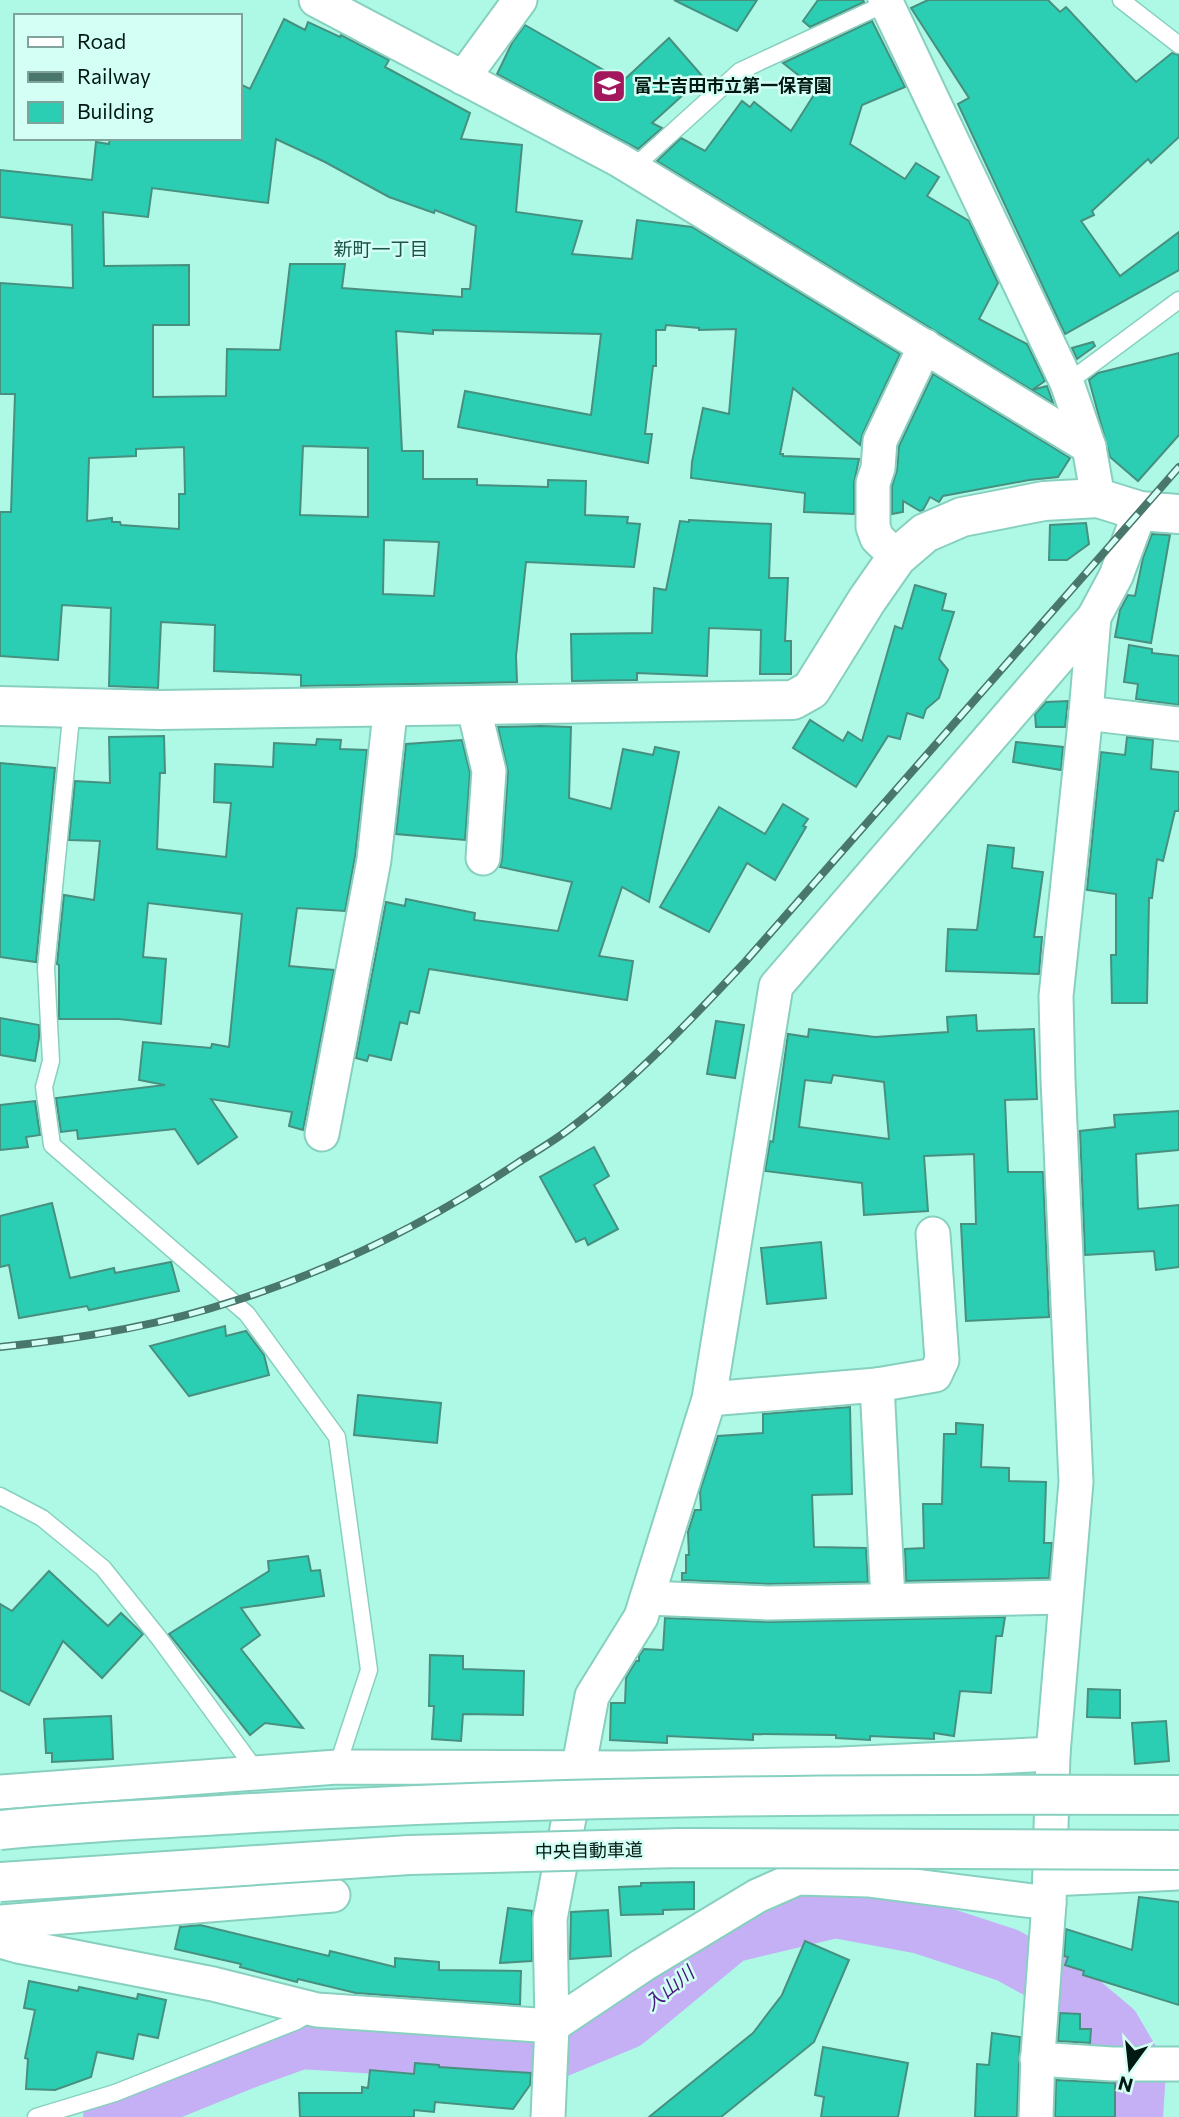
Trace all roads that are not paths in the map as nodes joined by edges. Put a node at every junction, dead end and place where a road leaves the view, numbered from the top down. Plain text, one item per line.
1 (316, 0) edge
2 (520, 0) edge
3 (1121, 0) edge
4 (888, 1) edge
5 (1179, 45) edge
6 (463, 78) junction
7 (633, 168) junction
8 (1179, 300) edge
9 (925, 346) junction
10 (1067, 383) junction
11 (1089, 447) junction
12 (1098, 498) junction
13 (1163, 510) edge
14 (897, 557) junction
15 (1094, 617) junction
16 (473, 705) junction
17 (0, 706) edge
18 (387, 706) junction
19 (72, 708) junction
20 (1086, 713) junction
21 (1179, 724) edge
22 (483, 858) dead end
23 (322, 1134) dead end
24 (933, 1234) dead end
25 (877, 1385) junction
26 (709, 1399) junction
27 (0, 1496) edge
28 (1065, 1597) junction
29 (647, 1598) junction
30 (888, 1600) junction
31 (1053, 1754) junction
32 (337, 1767) junction
33 (580, 1767) junction
34 (257, 1772) junction
35 (0, 1792) edge
36 (1179, 1795) edge
37 (0, 1830) edge
38 (1179, 1850) edge
39 (1179, 1873) edge
40 (0, 1882) edge
41 (1050, 1891) junction
42 (333, 1895) dead end
43 (0, 1922) edge
44 (0, 1941) edge
45 (317, 2010) junction
46 (551, 2044) junction
47 (1037, 2059) junction
48 (1164, 2064) edge
49 (551, 2116) edge
50 (36, 2117) edge
51 (1036, 2117) edge

1 - 6 street
2 - 6 street
3 - 5 lane
4 - 7 lane
4 - 10 street
6 - 7 street
7 - 9 street
8 - 10 lane
9 - 11 street
9 - 14 street
10 - 11 street
11 - 12 street
12 - 13 main road
12 - 14 main road
13 - 15 street
14 - 16 main road
15 - 20 street
15 - 26 street
16 - 18 main road
16 - 22 street
17 - 19 main road
18 - 19 main road
18 - 23 street
19 - 32 lane
20 - 21 street
20 - 28 street
24 - 25 street
25 - 26 street
25 - 30 street
26 - 29 street
27 - 34 lane
28 - 30 street
28 - 31 street
29 - 30 street
29 - 33 street
31 - 33 street
31 - 41 street
32 - 33 street
32 - 34 street
33 - 46 street
34 - 35 street
36 - 37 main road, bridge
38 - 40 main road, 中央自動車道, bridge
39 - 41 street
41 - 46 street
41 - 47 street
42 - 43 street
44 - 45 street
45 - 46 street
45 - 50 lane
46 - 49 street
47 - 48 street
47 - 51 street

